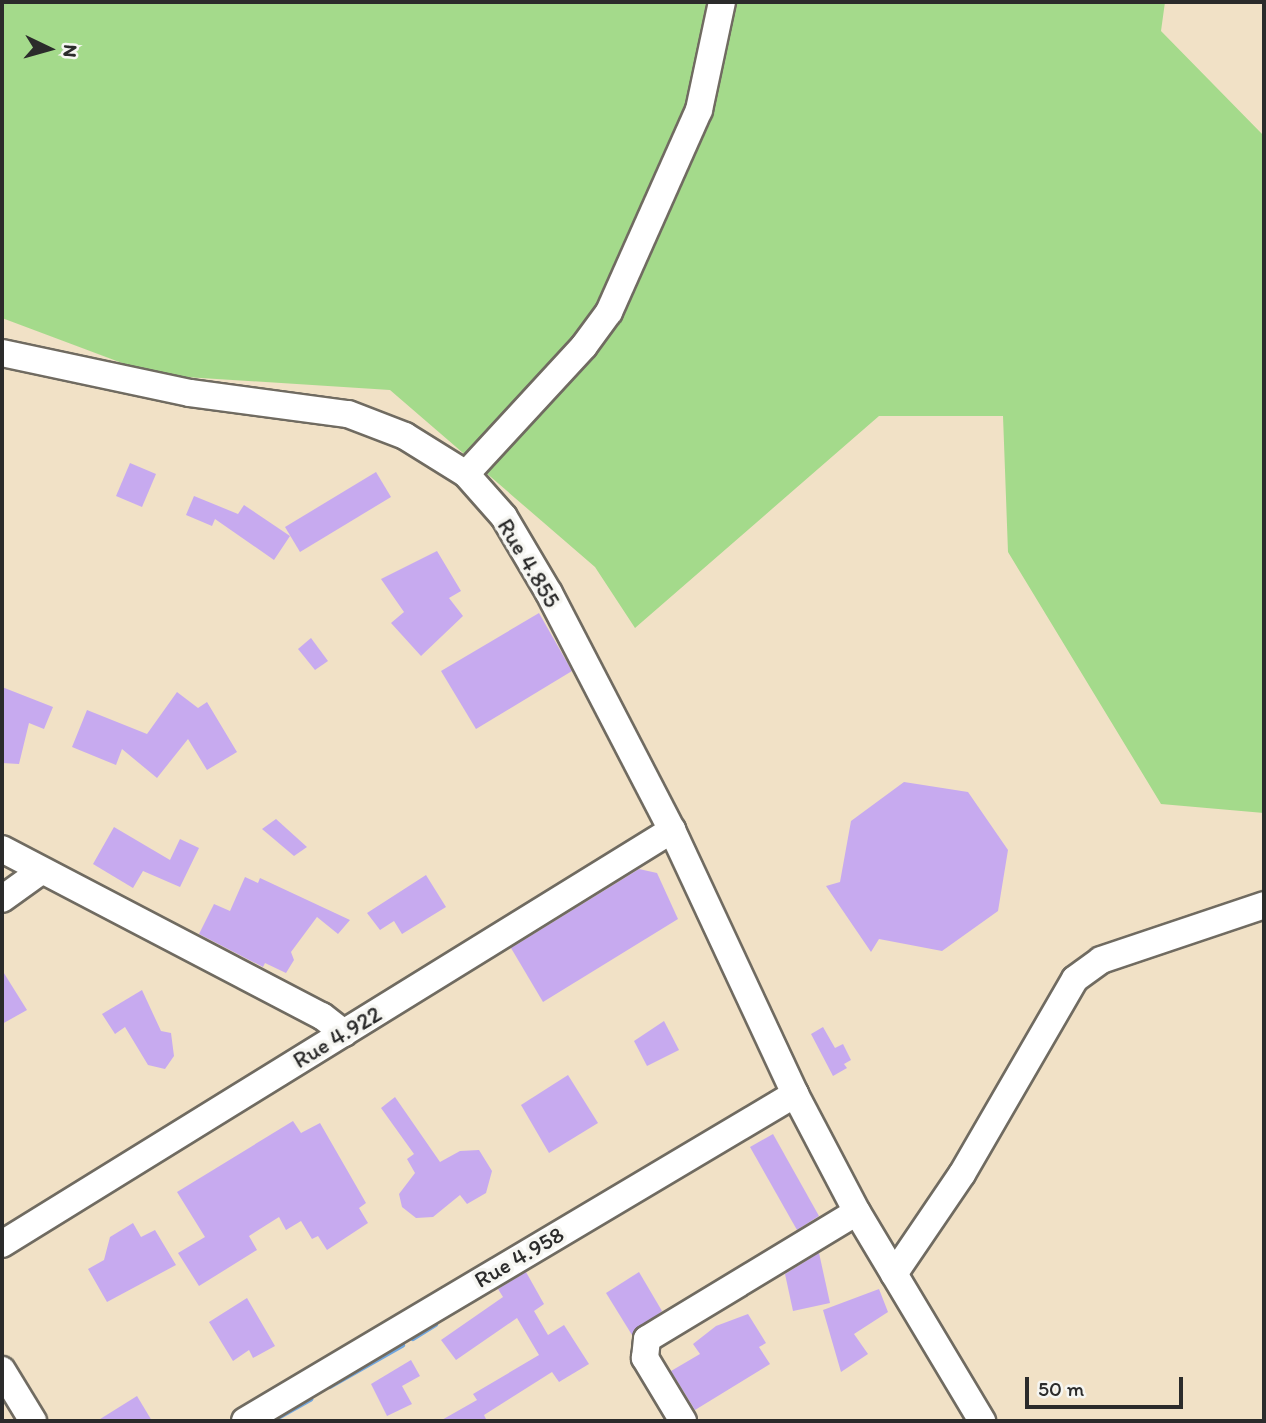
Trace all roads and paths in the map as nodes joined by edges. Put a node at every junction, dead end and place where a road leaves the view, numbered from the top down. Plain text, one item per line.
1 (722, 2) edge
2 (2, 353) edge
3 (466, 474) junction
4 (672, 830) junction
5 (2, 849) edge
6 (41, 871) junction
7 (2, 899) edge
8 (1264, 905) edge
9 (344, 1033) junction
10 (795, 1094) junction
11 (857, 1212) junction
12 (2, 1244) edge
13 (894, 1274) junction
14 (2, 1370) edge
15 (33, 1421) edge
16 (245, 1421) edge
17 (683, 1421) edge
18 (982, 1421) edge

1 - 3 street
2 - 3 street, Rue 4.855
3 - 4 street, Rue 4.855
4 - 9 street, Rue 4.922
4 - 10 street, Rue 4.855
5 - 6 street
6 - 7 street
6 - 9 street
8 - 13 street
9 - 12 street, Rue 4.922
10 - 11 street, Rue 4.855
10 - 16 street, Rue 4.958
11 - 13 street, Rue 4.855
11 - 17 street
13 - 18 street, Rue 4.855
14 - 15 street

